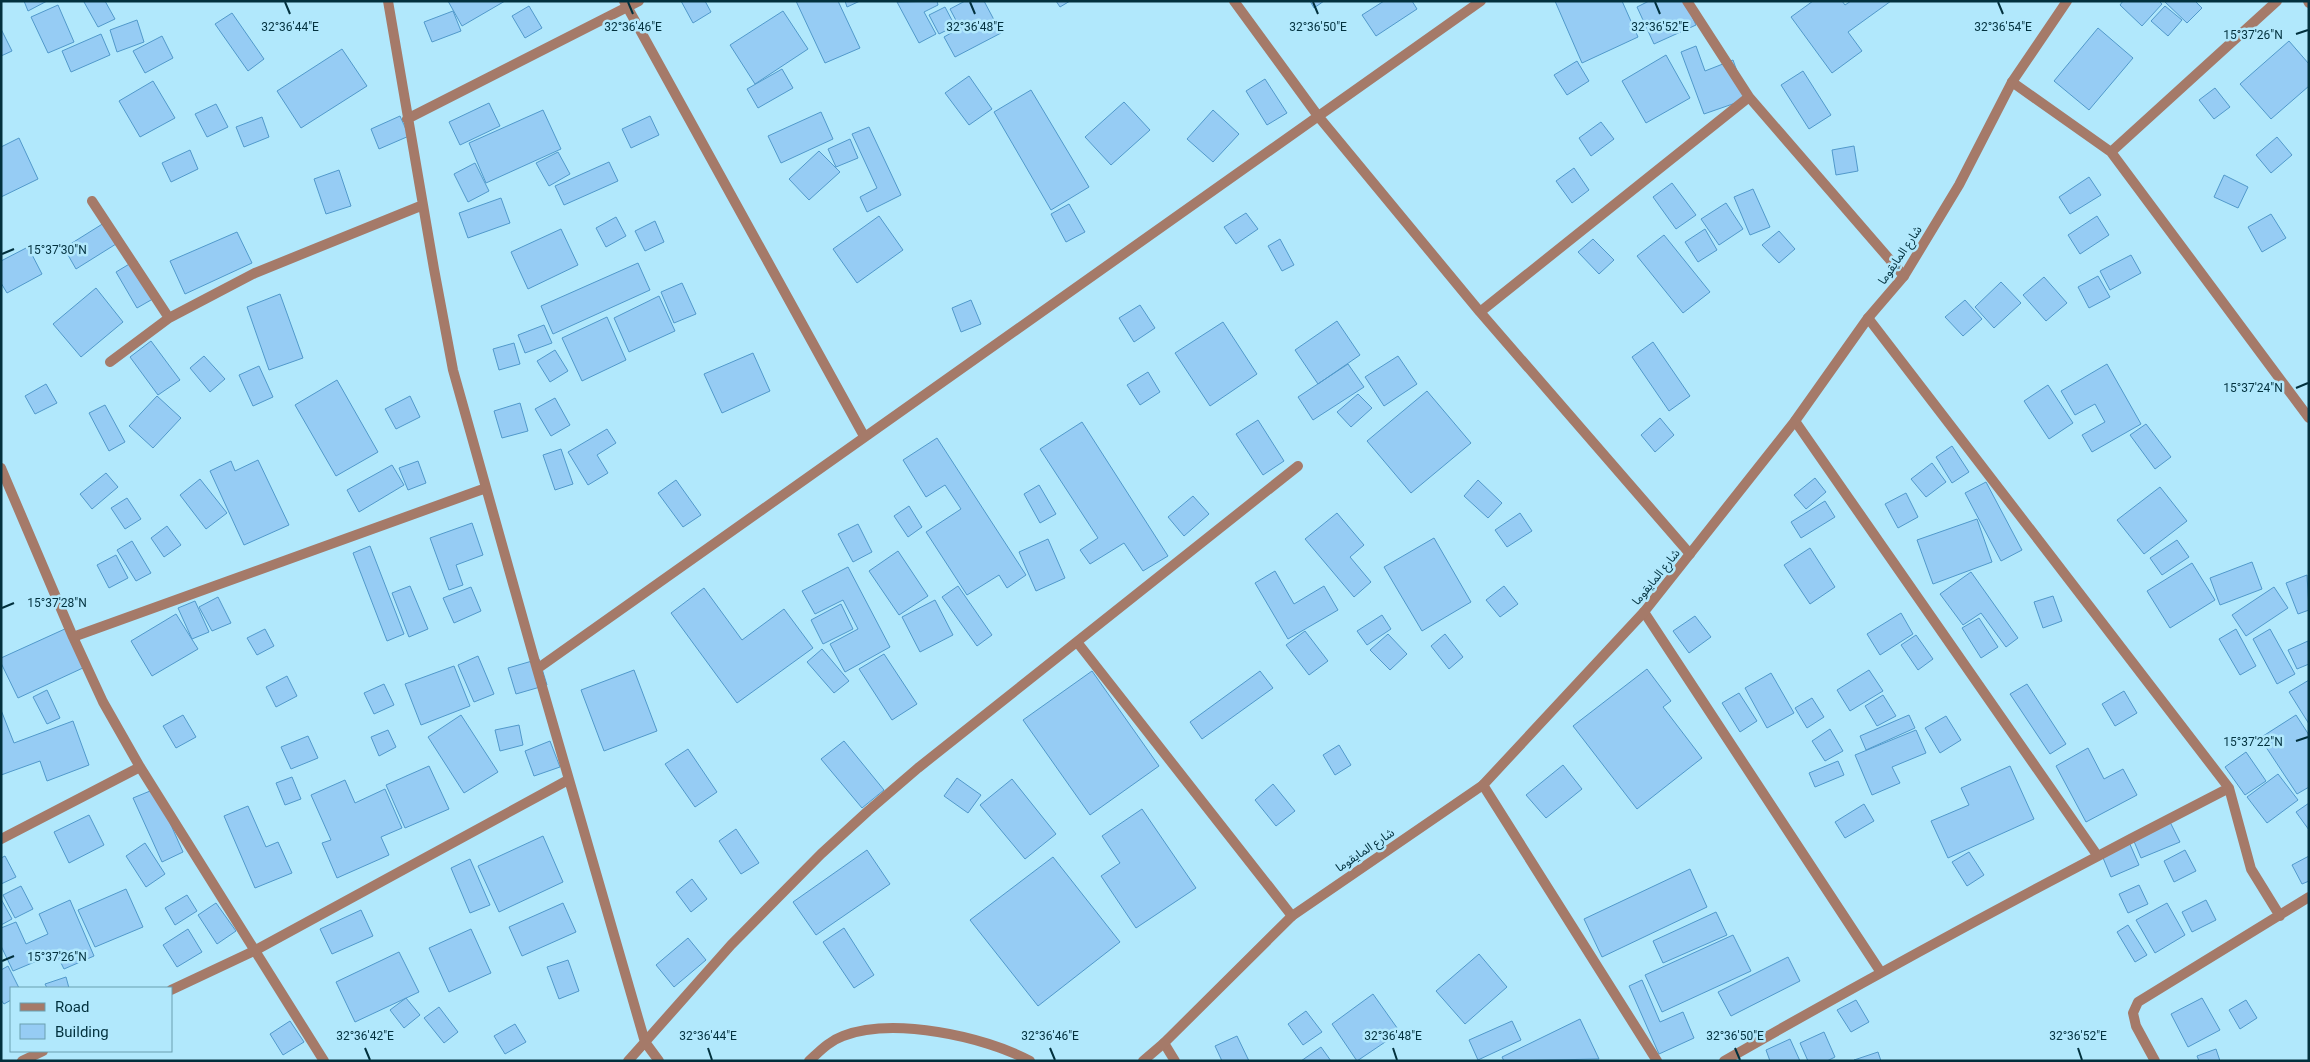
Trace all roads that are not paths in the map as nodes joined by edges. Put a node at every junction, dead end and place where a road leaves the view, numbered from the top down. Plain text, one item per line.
1 (388, 1) edge
2 (639, 1) edge
3 (1234, 1) edge
4 (1481, 1) edge
5 (1687, 1) edge
6 (2067, 1) edge
7 (2277, 1) edge
8 (626, 5) edge
9 (2012, 82) junction
10 (1749, 98) junction
11 (1318, 116) junction
12 (408, 119) junction
13 (2111, 152) junction
14 (92, 202) dead end
15 (423, 205) junction
16 (1904, 276) junction
17 (1480, 312) junction
18 (169, 318) junction
19 (1868, 318) junction
20 (110, 362) dead end
21 (2309, 418) edge
22 (1794, 421) junction
23 (864, 436) junction
24 (1298, 466) dead end
25 (1, 468) edge
26 (486, 488) junction
27 (1690, 554) junction
28 (1644, 612) junction
29 (72, 637) junction
30 (1077, 642) junction
31 (537, 669) junction
32 (140, 767) junction
33 (568, 780) junction
34 (1483, 785) junction
35 (2230, 788) junction
36 (1, 839) edge
37 (2097, 855) junction
38 (2309, 897) edge
39 (1292, 916) junction
40 (2280, 916) junction
41 (254, 952) junction
42 (1880, 972) junction
43 (172, 990) edge
44 (645, 1042) junction
45 (1164, 1043) junction
46 (41, 1052) edge
47 (22, 1061) edge
48 (324, 1061) edge
49 (628, 1061) edge
50 (659, 1061) edge
51 (809, 1061) edge
52 (1030, 1061) edge
53 (1143, 1061) edge
54 (1176, 1061) edge
55 (1657, 1061) edge
56 (1724, 1061) edge
57 (2155, 1061) edge

1 - 12 street
2 - 8 street
3 - 11 street
4 - 11 street
5 - 10 street
6 - 9 street, شارع المايقوما
7 - 13 street
8 - 12 street
8 - 23 street
9 - 13 street
9 - 16 street, شارع المايقوما
10 - 16 street
10 - 17 street
11 - 17 street
11 - 23 street
12 - 15 street
13 - 21 street
14 - 18 street
15 - 18 street
15 - 26 street
16 - 19 street, شارع المايقوما
17 - 27 street
18 - 20 street
19 - 22 street, شارع المايقوما
19 - 35 street
22 - 27 street, شارع المايقوما
22 - 37 street
23 - 31 street
24 - 30 street
25 - 29 street
26 - 29 street
26 - 31 street
27 - 28 street, شارع المايقوما
28 - 34 street, شارع المايقوما
28 - 42 street
29 - 32 street
30 - 39 street
30 - 44 street
31 - 33 street
32 - 36 street
32 - 41 street
33 - 41 street
33 - 44 street
34 - 39 street, شارع المايقوما
34 - 55 street
35 - 37 street
35 - 40 street
37 - 42 street
38 - 40 street
39 - 45 street, شارع المايقوما
40 - 57 street
41 - 43 street
41 - 48 street
42 - 56 street
44 - 49 street
44 - 50 street
45 - 53 street, شارع المايقوما
45 - 54 street
46 - 47 street
51 - 52 street

